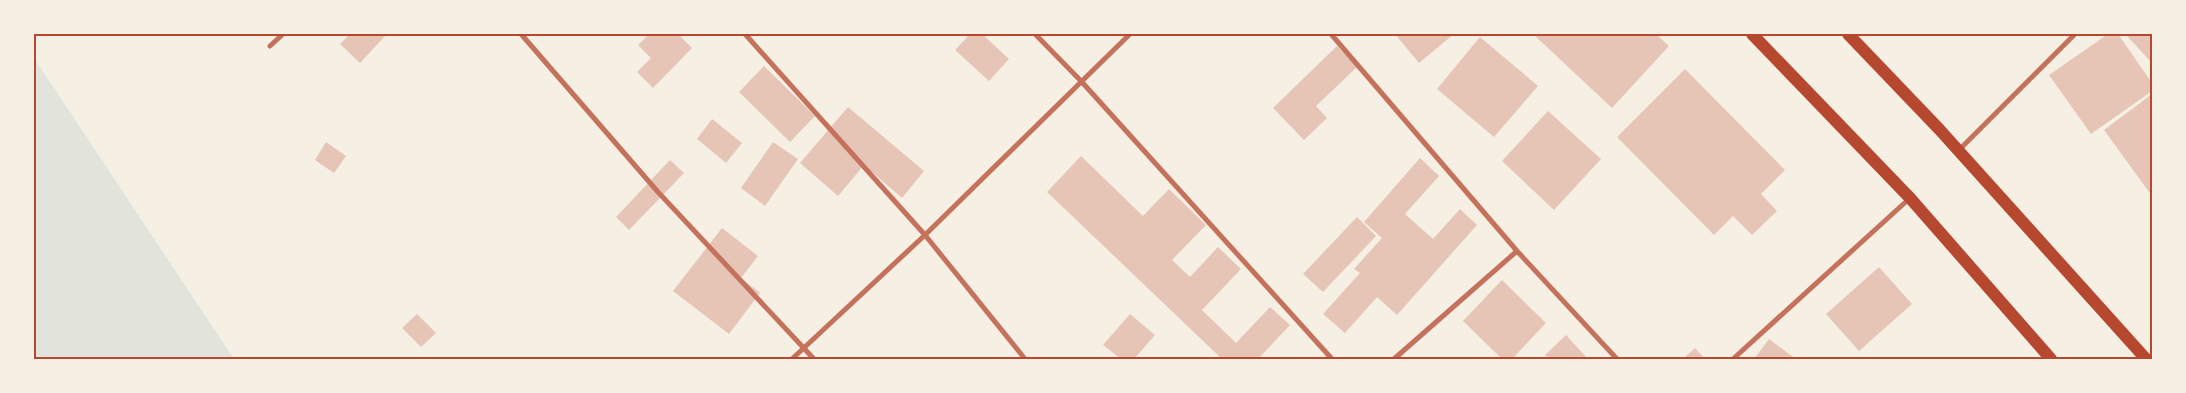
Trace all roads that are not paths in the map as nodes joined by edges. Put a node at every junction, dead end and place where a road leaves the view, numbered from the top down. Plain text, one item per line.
1 (283, 34) edge
2 (522, 34) edge
3 (745, 34) edge
4 (1035, 34) edge
5 (1130, 34) edge
6 (1331, 34) edge
7 (1752, 34) edge
8 (1848, 34) edge
9 (2075, 34) edge
10 (270, 46) dead end
11 (1081, 81) junction
12 (1958, 150) junction
13 (1910, 198) junction
14 (925, 235) junction
15 (1517, 251) junction
16 (805, 348) junction
17 (792, 359) edge
18 (814, 359) edge
19 (1025, 359) edge
20 (1332, 359) edge
21 (1394, 359) edge
22 (1617, 359) edge
23 (1734, 359) edge
24 (2051, 359) edge
25 (2146, 359) edge

1 - 10 street
2 - 16 street
3 - 14 street
4 - 11 street
5 - 11 street
6 - 15 street
7 - 13 main road
8 - 12 main road
9 - 12 street
11 - 14 street
11 - 20 street
12 - 25 main road
13 - 23 street
13 - 24 main road
14 - 16 street
14 - 19 street
15 - 21 street
15 - 22 street
16 - 17 street
16 - 18 street

